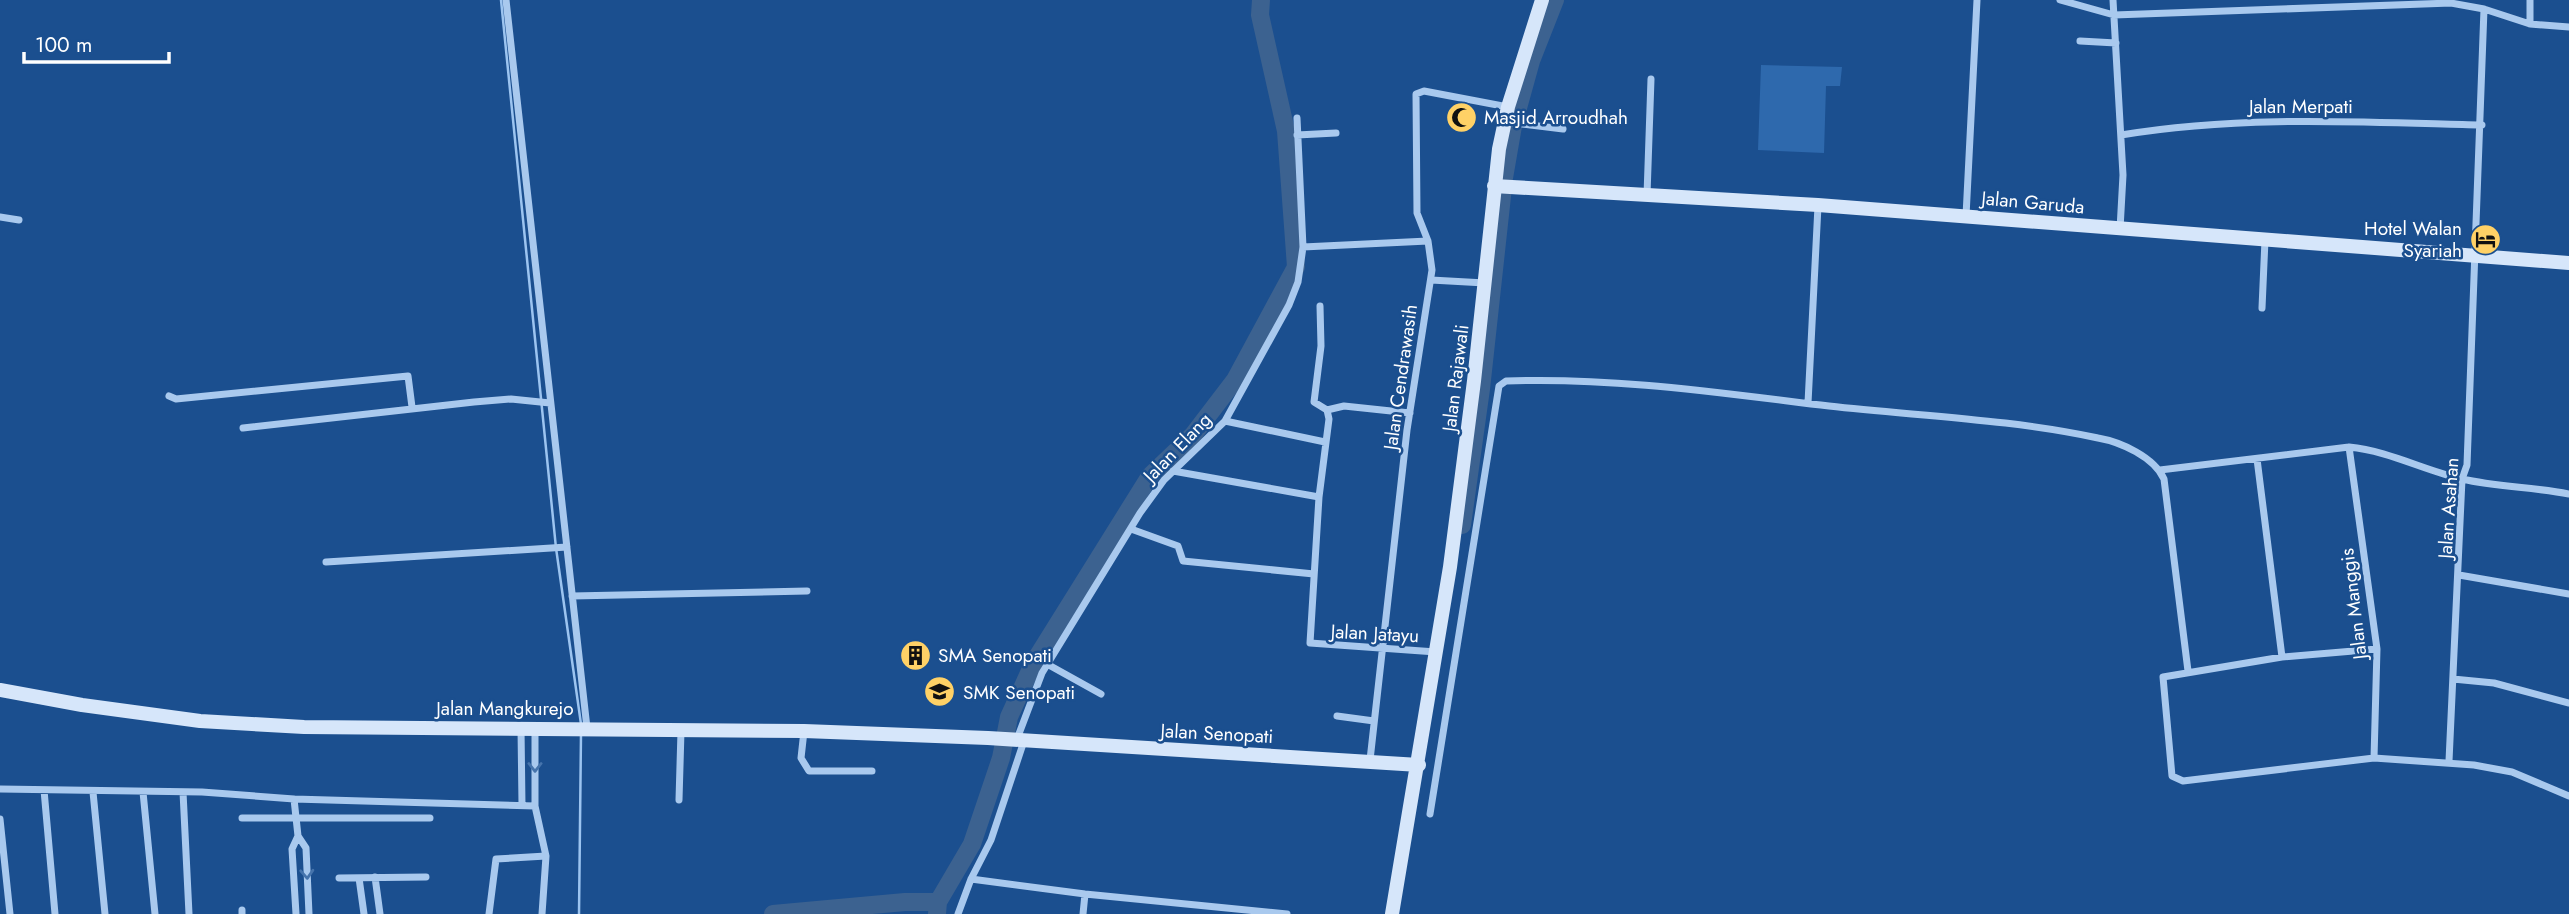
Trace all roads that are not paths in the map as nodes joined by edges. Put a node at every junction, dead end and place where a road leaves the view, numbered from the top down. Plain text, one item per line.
1 (506, 0) edge
2 (1542, 0) edge
3 (1977, 0) edge
4 (2060, 0) edge
5 (2113, 0) edge
6 (2530, 0) edge
7 (2484, 9) junction
8 (2114, 15) junction
9 (2530, 24) junction
10 (2569, 27) edge
11 (2080, 41) dead end
12 (2116, 43) junction
13 (1651, 79) dead end
14 (1508, 117) junction
15 (1297, 118) dead end
16 (2482, 125) junction
17 (1563, 129) dead end
18 (1336, 133) dead end
19 (1297, 135) junction
20 (2120, 135) junction
21 (1504, 187) junction
22 (1647, 195) junction
23 (1818, 205) junction
24 (1966, 216) junction
25 (0, 217) edge
26 (19, 220) dead end
27 (2120, 229) junction
28 (2265, 240) junction
29 (1428, 241) junction
30 (1303, 247) junction
31 (2473, 256) junction
32 (2569, 263) edge
33 (1431, 279) junction
34 (1485, 283) junction
35 (1320, 306) dead end
36 (2262, 308) dead end
37 (169, 396) dead end
38 (544, 402) junction
39 (1808, 403) junction
40 (412, 407) junction
41 (1327, 410) junction
42 (1410, 413) junction
43 (1225, 421) junction
44 (243, 428) dead end
45 (1325, 442) junction
46 (2348, 447) junction
47 (2257, 459) junction
48 (2160, 470) junction
49 (1173, 471) junction
50 (2462, 479) junction
51 (2569, 494) edge
52 (1320, 497) junction
53 (1131, 529) junction
54 (561, 548) junction
55 (326, 562) dead end
56 (1314, 574) junction
57 (2459, 575) junction
58 (807, 591) dead end
59 (2569, 594) edge
60 (572, 596) junction
61 (1383, 649) junction
62 (2377, 649) junction
63 (1437, 652) junction
64 (2282, 657) junction
65 (1047, 664) junction
66 (2188, 671) junction
67 (2453, 679) junction
68 (0, 690) edge
69 (1101, 694) dead end
70 (2569, 702) edge
71 (1337, 716) dead end
72 (1374, 721) junction
73 (528, 728) junction
74 (580, 728) junction
75 (681, 730) junction
76 (804, 731) junction
77 (1018, 740) junction
78 (2374, 758) junction
79 (1370, 760) junction
80 (2449, 761) junction
81 (1419, 765) junction
82 (872, 771) dead end
83 (0, 789) edge
84 (44, 790) junction
85 (93, 792) junction
86 (143, 792) junction
87 (183, 792) junction
88 (2569, 796) edge
89 (294, 799) junction
90 (679, 800) dead end
91 (522, 805) junction
92 (535, 806) junction
93 (1430, 814) dead end
94 (242, 818) dead end
95 (296, 818) junction
96 (430, 818) dead end
97 (0, 819) edge
98 (298, 836) junction
99 (546, 856) junction
100 (375, 877) junction
101 (426, 877) dead end
102 (339, 878) dead end
103 (359, 878) junction
104 (971, 879) junction
105 (1085, 894) junction
106 (10, 914) edge
107 (55, 914) edge
108 (105, 914) edge
109 (155, 914) edge
110 (189, 914) edge
111 (296, 914) edge
112 (309, 914) edge
113 (364, 914) edge
114 (380, 914) edge
115 (489, 914) edge
116 (542, 914) edge
117 (958, 914) edge
118 (1083, 914) edge
119 (1287, 914) edge
120 (1392, 914) edge

1 - 38 street
2 - 14 street, Jalan Rajawali
3 - 24 street
4 - 8 street
5 - 8 street
6 - 9 street
7 - 8 street
7 - 9 street
7 - 16 street, Jalan Asahan
8 - 12 street
9 - 10 street
11 - 12 street
12 - 20 street
13 - 22 street
14 - 17 street
14 - 21 street, Jalan Rajawali
14 - 29 street, Jalan Cendrawasih
15 - 19 street, Jalan Elang
16 - 20 street, Jalan Merpati
16 - 31 street, Jalan Asahan
18 - 19 street
19 - 30 street, Jalan Elang
20 - 27 street
21 - 22 street, Jalan Garuda
21 - 34 street, Jalan Rajawali
22 - 23 street, Jalan Garuda
23 - 24 street, Jalan Garuda
23 - 39 street
24 - 27 street, Jalan Garuda
25 - 26 street
27 - 28 street, Jalan Garuda
28 - 31 street, Jalan Garuda
28 - 36 street
29 - 30 street
29 - 33 street, Jalan Cendrawasih
30 - 43 street, Jalan Elang
31 - 32 street, Jalan Garuda
31 - 50 street, Jalan Asahan
33 - 34 street
33 - 42 street, Jalan Cendrawasih
34 - 63 street, Jalan Rajawali
35 - 41 street
37 - 40 street
38 - 40 street
38 - 54 street
39 - 48 street
39 - 93 street
40 - 44 street
41 - 42 street
41 - 45 street
42 - 61 street, Jalan Cendrawasih
43 - 45 street
43 - 49 street, Jalan Elang
45 - 52 street
46 - 47 street
46 - 50 street
46 - 62 street, Jalan Manggis
47 - 48 street
47 - 64 street
48 - 66 street
49 - 52 street
49 - 53 street, Jalan Elang
50 - 51 street
50 - 57 street, Jalan Asahan
52 - 56 street
53 - 56 street
53 - 65 street, Jalan Elang
54 - 55 street
54 - 60 street
56 - 61 street, Jalan Jatayu
57 - 59 street
57 - 67 street, Jalan Asahan
58 - 60 street
60 - 74 street
61 - 63 street, Jalan Jatayu
61 - 72 street, Jalan Cendrawasih
62 - 64 street
62 - 78 street, Jalan Manggis
63 - 81 street, Jalan Rajawali
64 - 66 street
65 - 69 street
65 - 77 street, Jalan Elang
66 - 78 street
67 - 70 street
67 - 80 street, Jalan Asahan
68 - 73 street, Jalan Mangkurejo
71 - 72 street
72 - 79 street, Jalan Cendrawasih
73 - 74 street, Jalan Mangkurejo
73 - 91 street
73 -> 92 street
74 - 75 street, Jalan Mangkurejo
75 - 76 street, Jalan Mangkurejo
75 - 90 street
76 - 77 street, Jalan Mangkurejo
76 - 82 street
77 - 79 street, Jalan Senopati
77 - 104 street, Jalan Elang
78 - 80 street
79 - 81 street, Jalan Senopati
80 - 88 street
81 - 120 street, Jalan Rajawali
83 - 84 street
84 - 85 street
84 - 107 street
85 - 86 street
85 - 108 street
86 - 87 street
86 - 109 street
87 - 89 street
87 - 110 street
89 - 91 street
89 - 95 street
91 - 92 street
92 - 99 street
94 - 95 street
95 - 96 street
95 - 98 street
97 - 106 street
98 - 111 street
98 -> 112 street
99 - 115 street
99 - 116 street
100 - 101 street
100 - 103 street
100 - 114 street
102 - 103 street
103 - 113 street
104 - 105 street
104 - 117 street, Jalan Elang
105 - 118 street
105 - 119 street

